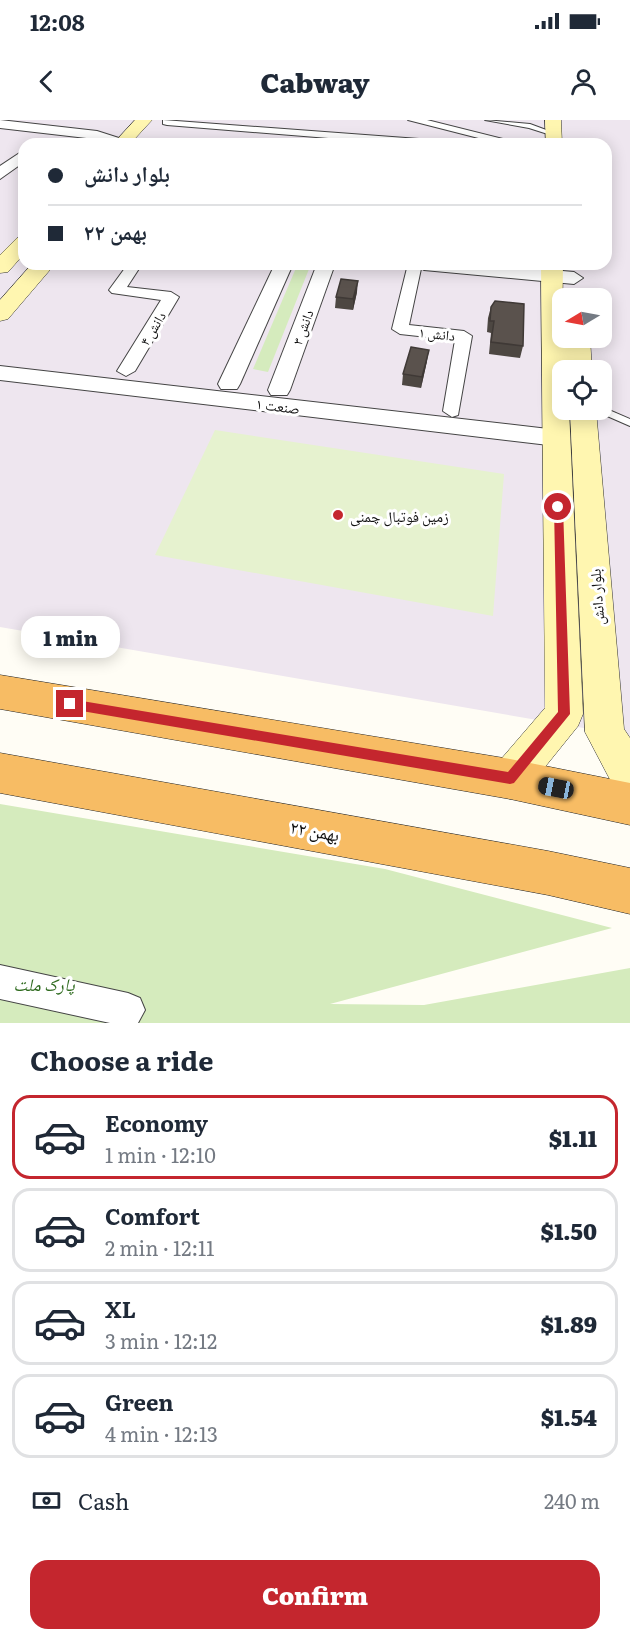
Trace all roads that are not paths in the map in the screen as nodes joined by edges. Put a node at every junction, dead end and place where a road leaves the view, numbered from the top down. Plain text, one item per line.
1 (144, 120) edge
2 (329, 120) edge
3 (413, 120) edge
4 (488, 120) edge
5 (168, 121) edge
6 (0, 124) edge
7 (251, 124) edge
8 (54, 129) junction
9 (554, 133) edge
10 (321, 134) junction
11 (43, 138) edge
12 (105, 138) edge
13 (128, 138) edge
14 (153, 138) edge
15 (371, 138) edge
16 (491, 138) edge
17 (0, 155) edge
18 (18, 155) edge
19 (18, 158) edge
20 (0, 174) edge
21 (18, 248) edge
22 (0, 267) edge
23 (39, 270) edge
24 (131, 270) edge
25 (281, 270) edge
26 (324, 270) edge
27 (414, 270) edge
28 (509, 270) edge
29 (565, 276) edge
30 (0, 314) edge
31 (0, 356) edge
32 (564, 360) edge
33 (126, 371) junction
34 (0, 373) edge
35 (229, 384) junction
36 (279, 390) junction
37 (452, 411) junction
38 (552, 413) edge
39 (552, 414) edge
40 (612, 415) edge
41 (563, 420) edge
42 (564, 420) edge
43 (630, 423) edge
44 (0, 692) edge
45 (0, 773) edge
46 (630, 777) edge
47 (510, 779) junction
48 (630, 804) edge
49 (630, 891) edge
50 (0, 982) edge
51 (128, 1010) dead end

1 - 13 main road
2 - 10 street
3 - 16 street
4 - 9 lane
5 - 7 street
5 - 14 main road
6 - 8 street
7 - 10 street
8 - 11 street
8 - 12 street
10 - 15 street
17 - 18 street
19 - 20 street
21 - 22 main road
23 - 30 main road
24 - 33 street, دانش ۴
25 - 35 street
26 - 36 street, دانش ۳
27 - 37 street, دانش ۱
28 - 29 street
29 - 32 main road, بلوار دانش
31 - 33 street, صنعت ۱
33 - 35 street, صنعت ۱
34 - 38 street, صنعت ۱
35 - 36 street, صنعت ۱
36 - 37 street, صنعت ۱
37 - 39 street, صنعت ۱
40 - 43 lane
41 - 47 main road, بلوار دانش
42 - 46 main road, بلوار دانش
44 - 47 highway
45 - 49 highway, ۲۲ بهمن
47 - 48 highway
50 - 51 street

